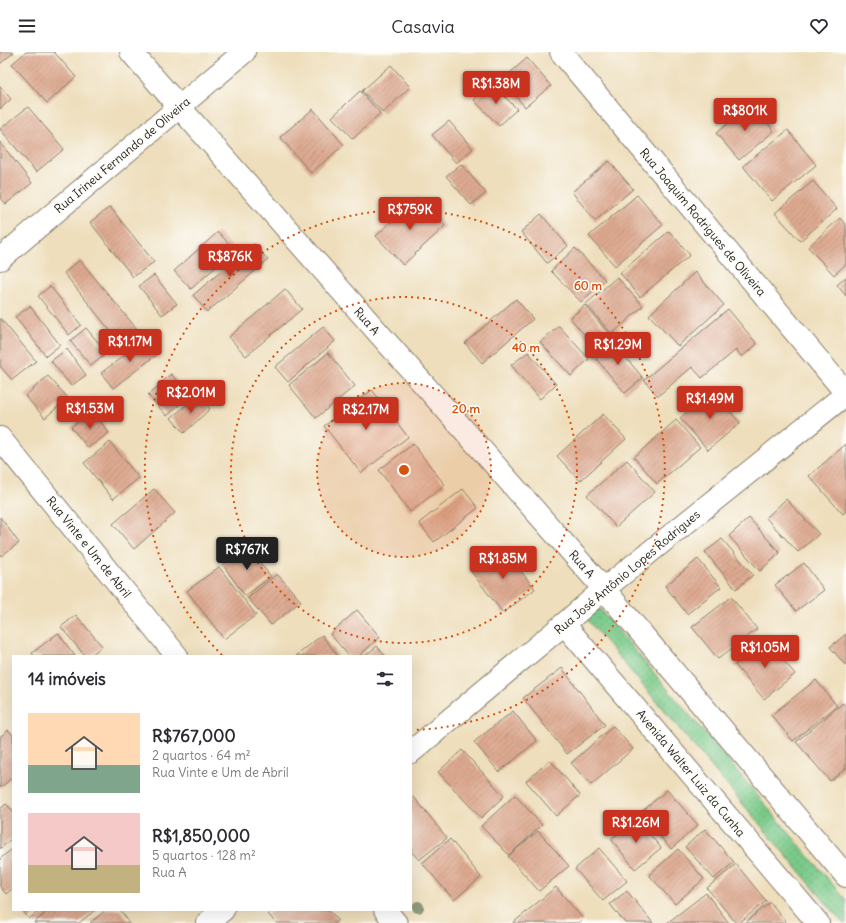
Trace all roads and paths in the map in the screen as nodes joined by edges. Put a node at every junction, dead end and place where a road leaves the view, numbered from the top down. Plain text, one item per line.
1 (131, 52) edge
2 (244, 52) edge
3 (561, 52) edge
4 (179, 107) junction
5 (0, 259) edge
6 (846, 393) edge
7 (0, 438) edge
8 (604, 589) junction
9 (564, 624) junction
10 (176, 655) edge
11 (412, 751) edge
12 (846, 876) edge
13 (222, 911) edge
14 (386, 911) edge
15 (207, 923) edge
16 (396, 923) edge
17 (818, 923) edge

1 - 4 street, Rua A
2 - 4 street, Rua Irineu Fernando de Oliveira
3 - 6 street, Rua Joaquim Rodrigues de Oliveira
4 - 5 street, Rua Irineu Fernando de Oliveira
4 - 8 street, Rua A
6 - 8 street, Rua José Antônio Lopes Rodrigues
7 - 10 street, Rua Vinte e Um de Abril
8 - 9 street, Rua José Antônio Lopes Rodrigues
8 - 12 street
9 - 11 street, Rua José Antônio Lopes Rodrigues
9 - 17 street, Avenida Walter Luiz da Cunha
13 - 15 street
14 - 16 street

